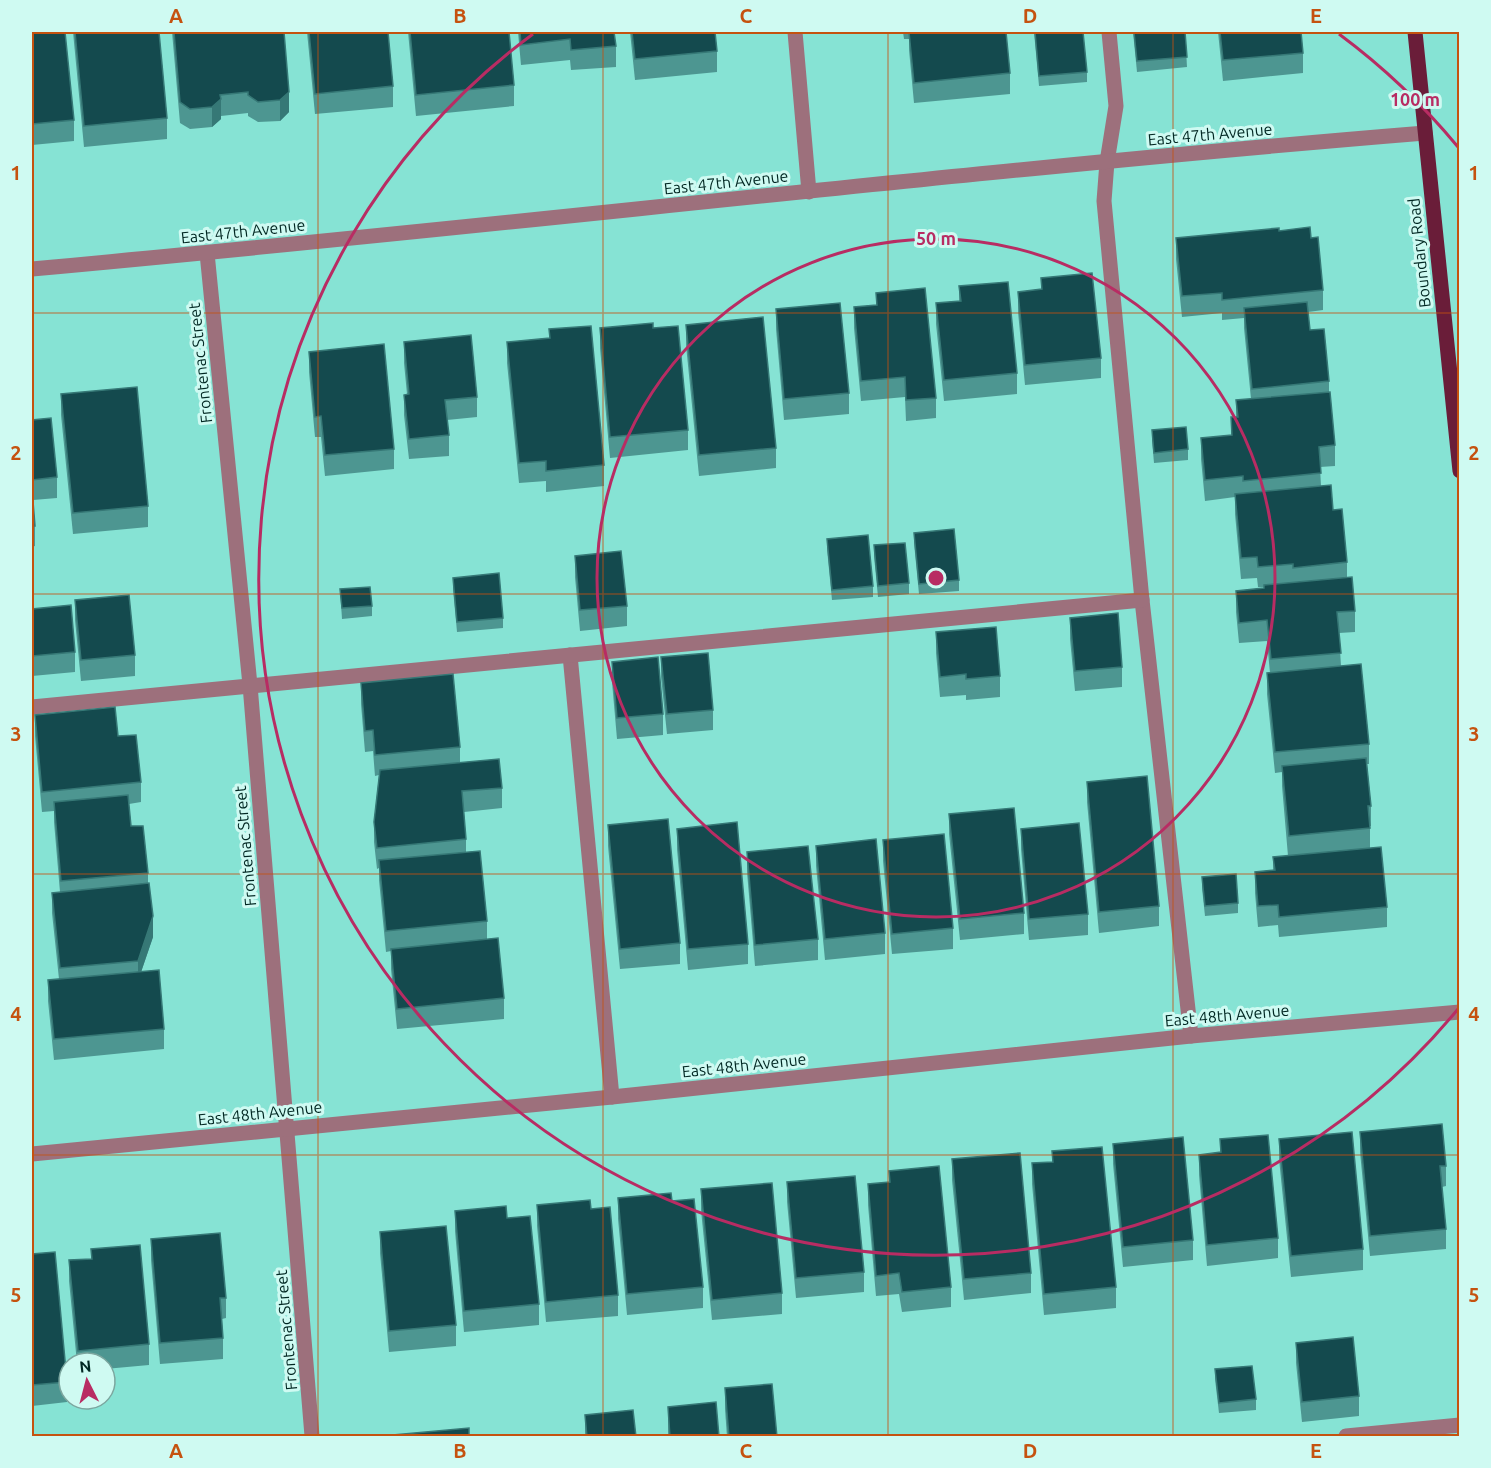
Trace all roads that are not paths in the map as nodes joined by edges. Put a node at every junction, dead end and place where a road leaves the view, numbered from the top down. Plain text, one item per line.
1 (795, 32) edge
2 (1109, 32) edge
3 (1414, 32) edge
4 (1425, 133) junction
5 (1107, 162) junction
6 (810, 192) junction
7 (207, 253) junction
8 (32, 269) edge
9 (1460, 471) edge
10 (1142, 600) junction
11 (570, 655) junction
12 (250, 685) junction
13 (32, 707) edge
14 (1460, 1012) edge
15 (1191, 1036) junction
16 (612, 1097) junction
17 (287, 1129) junction
18 (32, 1154) edge
19 (1460, 1425) edge
20 (312, 1437) edge
21 (1346, 1437) edge

1 - 6 street
2 - 5 street
3 - 4 main road, Boundary Road
4 - 5 street, East 47th Avenue
4 - 9 main road, Boundary Road
5 - 6 street, East 47th Avenue
5 - 10 street
6 - 7 street, East 47th Avenue
7 - 8 street, East 47th Avenue
7 - 12 street, Frontenac Street
10 - 11 street
10 - 15 street
11 - 12 street
11 - 16 street
12 - 13 street
12 - 17 street, Frontenac Street
14 - 15 street, East 48th Avenue
15 - 16 street, East 48th Avenue
16 - 17 street, East 48th Avenue
17 - 18 street, East 48th Avenue
17 - 20 street, Frontenac Street
19 - 21 street

